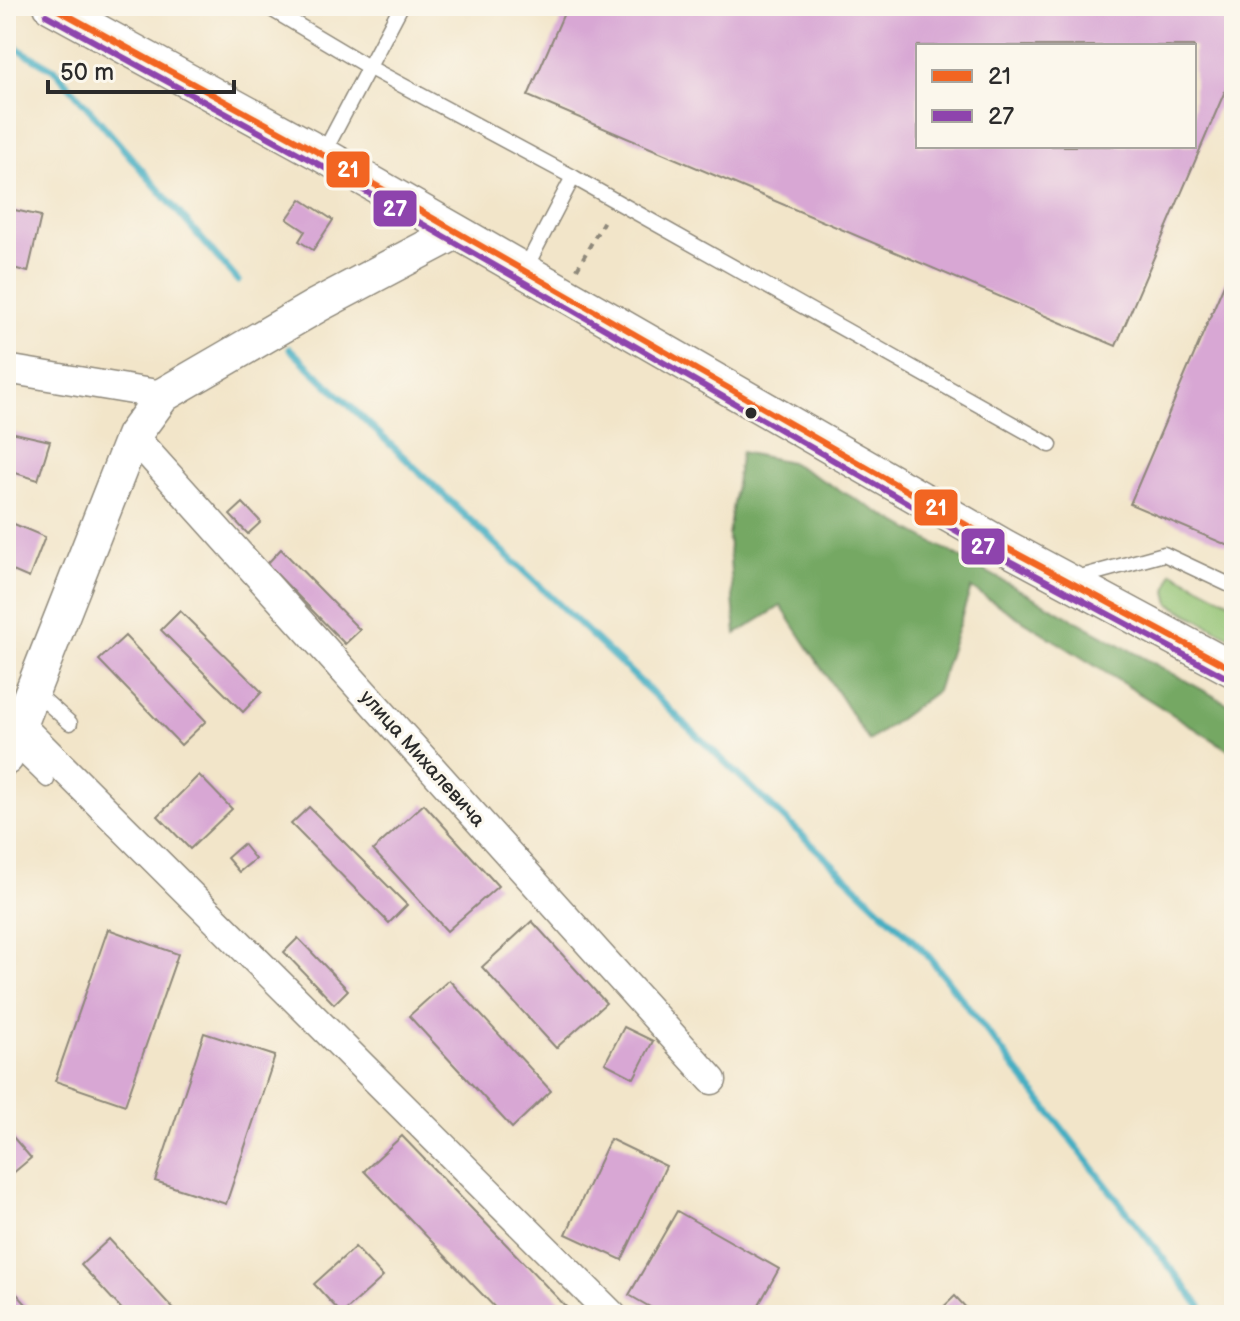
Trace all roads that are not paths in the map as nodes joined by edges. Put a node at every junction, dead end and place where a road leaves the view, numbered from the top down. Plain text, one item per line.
1 (51, 6) edge
2 (268, 6) edge
3 (401, 6) edge
4 (370, 68) junction
5 (323, 155) junction
6 (573, 177) junction
7 (456, 232) junction
8 (524, 271) junction
9 (6, 369) edge
10 (163, 395) junction
11 (133, 436) junction
12 (1050, 445) dead end
13 (1070, 580) junction
14 (1234, 587) edge
15 (1234, 670) edge
16 (33, 690) junction
17 (70, 723) dead end
18 (12, 742) edge
19 (47, 780) dead end
20 (712, 1080) dead end
21 (612, 1315) edge

1 - 5 street
2 - 4 lane
3 - 4 lane
4 - 5 lane
4 - 6 lane
5 - 7 street
6 - 8 lane
6 - 12 lane
7 - 8 street
7 - 10 street
8 - 13 street
9 - 10 street
10 - 11 street
11 - 16 street
11 - 20 street, улица Михалевича
13 - 14 lane
13 - 15 street
16 - 17 lane
16 - 18 street
18 - 19 lane
18 - 21 street

